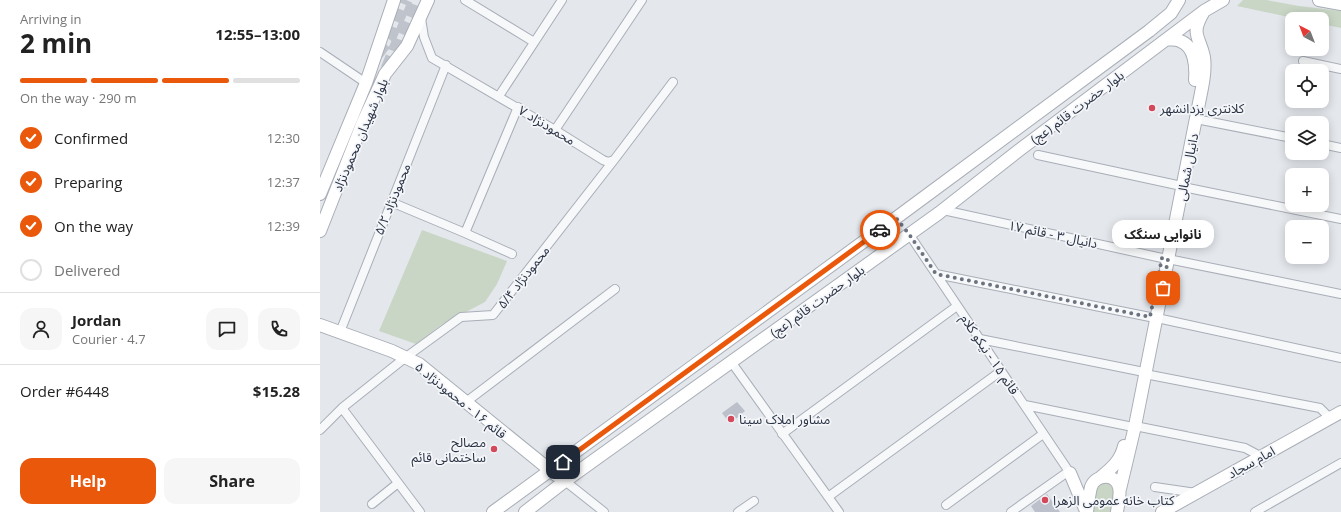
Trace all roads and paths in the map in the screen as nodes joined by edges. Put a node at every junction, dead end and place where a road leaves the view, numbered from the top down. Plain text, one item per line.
1 (394, 0) edge
2 (428, 0) edge
3 (465, 0) edge
4 (562, 0) edge
5 (642, 0) edge
6 (1179, 0) edge
7 (1222, 0) edge
8 (1319, 0) edge
9 (1341, 4) edge
10 (1204, 11) junction
11 (420, 17) junction
12 (1167, 39) junction
13 (534, 42) junction
14 (320, 52) edge
15 (1303, 61) dead end
16 (446, 65) junction
17 (1341, 69) edge
18 (673, 82) dead end
19 (366, 83) junction
20 (1199, 83) junction
21 (499, 96) junction
22 (518, 107) junction
23 (1196, 118) junction
24 (555, 130) junction
25 (1285, 137) edge
26 (1329, 145) edge
27 (1341, 148) edge
28 (1038, 154) dead end
29 (614, 160) junction
30 (1180, 186) junction
31 (320, 194) edge
32 (391, 202) junction
33 (943, 210) junction
34 (896, 218) junction
35 (1341, 219) edge
36 (320, 231) edge
37 (465, 233) junction
38 (909, 234) junction
39 (512, 254) dead end
40 (1165, 258) junction
41 (936, 274) junction
42 (616, 289) dead end
43 (1341, 294) edge
44 (957, 306) junction
45 (1153, 317) junction
46 (320, 325) edge
47 (340, 332) junction
48 (980, 339) junction
49 (406, 357) junction
50 (1341, 358) edge
51 (732, 363) junction
52 (1001, 371) junction
53 (1142, 373) junction
54 (466, 402) junction
55 (1024, 405) junction
56 (342, 408) junction
57 (1341, 412) edge
58 (1330, 418) junction
59 (1131, 426) junction
60 (320, 430) edge
61 (782, 434) junction
62 (1043, 434) junction
63 (1260, 456) junction
64 (1341, 463) edge
65 (550, 471) junction
66 (1070, 472) junction
67 (1099, 478) junction
68 (565, 481) junction
69 (398, 483) junction
70 (1155, 487) dead end
71 (1196, 493) junction
72 (828, 497) junction
73 (1119, 500) edge
74 (754, 501) dead end
75 (372, 504) dead end
76 (946, 505) dead end
77 (420, 512) edge
78 (493, 512) edge
79 (525, 512) edge
80 (604, 512) edge
81 (738, 512) edge
82 (839, 512) edge
83 (1012, 512) edge
84 (1087, 512) edge
85 (1127, 512) edge
86 (1162, 512) edge
87 (1255, 512) edge

1 - 19 main road, بلوار شهیدان محمودنژاد
2 - 11 main road, بلوار شهیدان محمودنژاد
3 - 13 street
4 - 13 street
5 - 24 street
6 - 34 main road, بلوار حضرت قائم (عج)
7 - 10 main road, بلوار حضرت قائم (عج)
8 - 9 main road
10 - 12 main road, بلوار حضرت قائم (عج)
10 - 20 main road, دانیال شمالی
11 - 16 street, محمودنژاد ۷
11 - 36 main road, بلوار شهیدان محمودنژاد
12 - 20 main road, دانیال شمالی
12 - 33 main road, بلوار حضرت قائم (عج)
13 - 21 street
14 - 19 street
15 - 17 street
16 - 21 street, محمودنژاد ۷
16 - 32 street, محمودنژاد ۵/۲
18 - 29 street
19 - 31 main road, بلوار شهیدان محمودنژاد
20 - 23 main road, دانیال شمالی
20 - 30 main road, دانیال شمالی
21 - 22 street, محمودنژاد ۷
22 - 24 street, محمودنژاد ۷
22 - 37 street
23 - 25 street
23 - 30 main road, دانیال شمالی
24 - 29 street, محمودنژاد ۷
26 - 27 street
28 - 30 street
29 - 49 street, محمودنژاد ۵/۴
30 - 35 street
30 - 40 main road, دانیال شمالی
32 - 37 street
32 - 47 street, محمودنژاد ۵/۲
33 - 38 main road, بلوار حضرت قائم (عج)
33 - 40 street, دانیال ۳ - قائم ۱۷
34 - 38 main road
34 - 65 main road, بلوار حضرت قائم (عج)
37 - 39 street
38 - 41 street, قائم ۱۵ - نیکو کلام
38 - 51 main road, بلوار حضرت قائم (عج)
40 - 43 street, دانیال ۳ - قائم ۱۷
40 - 45 main road, دانیال شمالی
41 - 44 street, قائم ۱۵ - نیکو کلام
41 - 45 street
42 - 54 street
44 - 48 street, قائم ۱۵ - نیکو کلام
44 - 61 street
45 - 50 street
45 - 53 main road, دانیال شمالی
46 - 47 main road, قائم ۱۶ - محمودنژاد ۵
47 - 49 main road, قائم ۱۶ - محمودنژاد ۵
48 - 52 street, قائم ۱۵ - نیکو کلام
48 - 53 street
49 - 54 main road, قائم ۱۶ - محمودنژاد ۵
49 - 56 street, محمودنژاد ۵/۴
51 - 61 street
51 - 68 main road, بلوار حضرت قائم (عج)
52 - 55 street, قائم ۱۵ - نیکو کلام
52 - 72 street
53 - 58 street
53 - 59 main road, دانیال شمالی
54 - 65 main road, قائم ۱۶ - محمودنژاد ۵
55 - 59 street
55 - 62 street, قائم ۱۵ - نیکو کلام
56 - 60 street, محمودنژاد ۵/۴
56 - 69 street
57 - 58 main road, امام سجاد
58 - 63 main road, امام سجاد
59 - 63 street
59 - 67 main road, دانیال شمالی
59 - 73 main road, دانیال شمالی
61 - 72 street
62 - 66 street, قائم ۱۵ - نیکو کلام
62 - 76 street
63 - 71 main road, امام سجاد
64 - 87 street
65 - 68 main road, قائم ۱۶ - محمودنژاد ۵
65 - 78 main road, بلوار حضرت قائم (عج)
66 - 67 main road
66 - 83 street
66 - 84 main road
67 - 73 main road
67 - 84 main road
68 - 79 main road, بلوار حضرت قائم (عج)
68 - 80 street
69 - 75 street
69 - 77 street
70 - 71 street
71 - 86 main road, امام سجاد
72 - 82 street
73 - 85 main road
74 - 81 street

